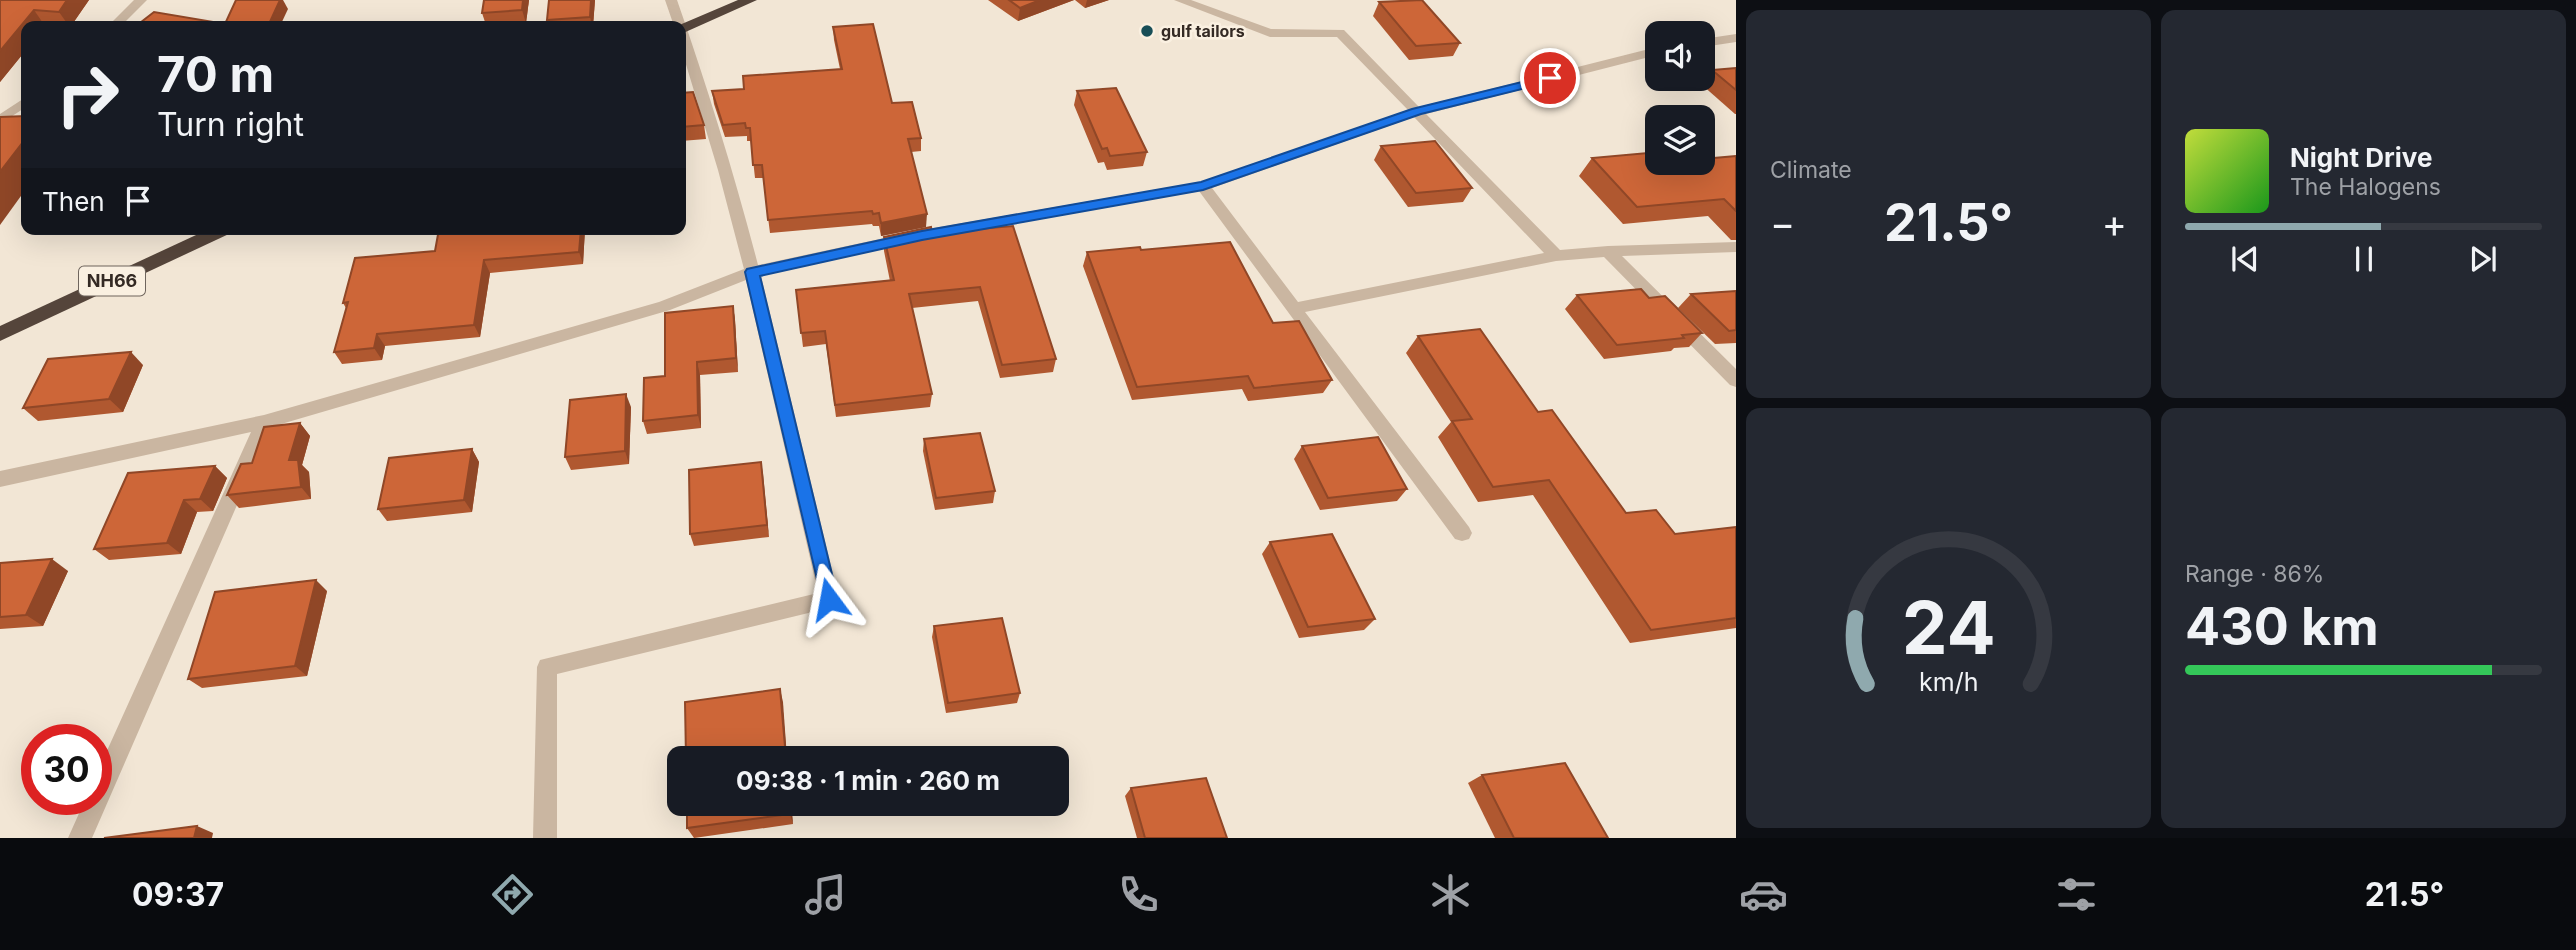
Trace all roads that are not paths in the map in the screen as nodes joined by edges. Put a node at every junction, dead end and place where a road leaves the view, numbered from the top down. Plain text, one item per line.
1 (141, 0) edge
2 (671, 0) edge
3 (750, 0) edge
4 (1180, 0) edge
5 (119, 21) edge
6 (678, 21) edge
7 (686, 27) edge
8 (1736, 38) edge
9 (1715, 41) edge
10 (686, 47) edge
11 (1645, 54) edge
12 (21, 105) edge
13 (1416, 111) junction
14 (0, 120) edge
15 (1203, 186) junction
16 (212, 235) edge
17 (1736, 247) edge
18 (1608, 251) junction
19 (1556, 256) junction
20 (752, 272) junction
21 (1294, 309) junction
22 (0, 334) edge
23 (1736, 380) edge
24 (264, 422) junction
25 (0, 479) edge
26 (1462, 533) dead end
27 (80, 838) edge
28 (545, 838) edge

1 - 5 street
2 - 6 street
3 - 7 highway
4 - 13 street
8 - 9 street
10 - 20 street
11 - 13 street
12 - 14 street
13 - 15 street
13 - 19 street
15 - 20 street
15 - 21 street
16 - 22 highway, NH66
17 - 18 street
18 - 19 street
18 - 23 street
19 - 21 street
20 - 24 street
20 - 28 street
21 - 26 street
24 - 25 street
24 - 27 street

